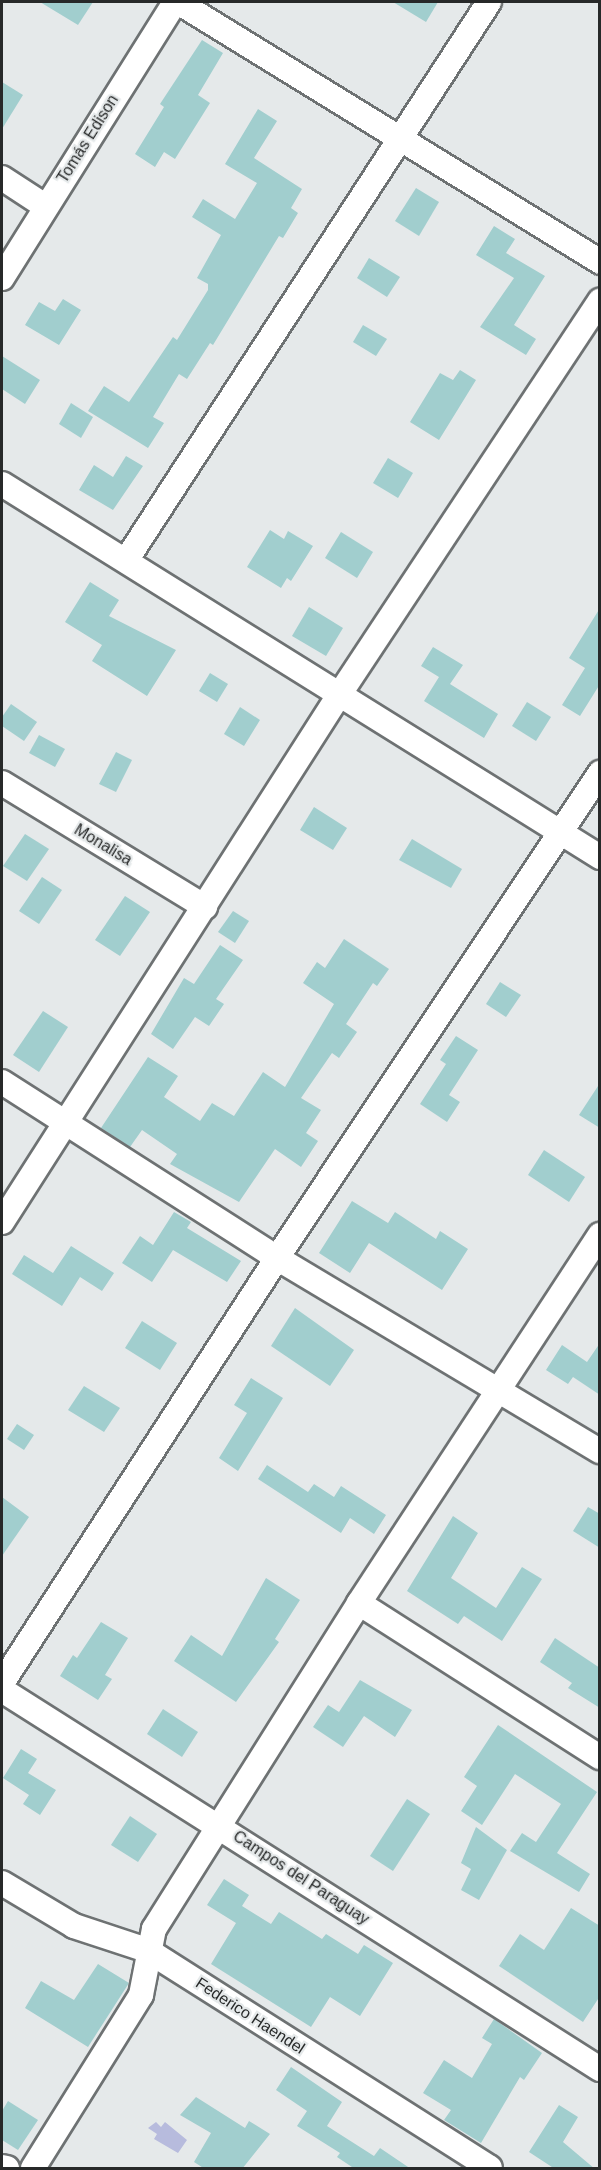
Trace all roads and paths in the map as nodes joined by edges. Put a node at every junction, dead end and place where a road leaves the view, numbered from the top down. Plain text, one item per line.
1 (177, 2) edge
2 (489, 2) edge
3 (400, 137) junction
4 (2, 178) edge
5 (45, 206) junction
6 (600, 262) edge
7 (2, 278) edge
8 (600, 301) edge
9 (2, 484) edge
10 (127, 559) junction
11 (339, 695) junction
12 (600, 773) edge
13 (2, 783) edge
14 (562, 834) junction
15 (600, 857) edge
16 (205, 907) junction
17 (2, 1082) edge
18 (67, 1122) junction
19 (2, 1222) edge
20 (600, 1235) edge
21 (277, 1258) junction
22 (498, 1389) junction
23 (600, 1451) edge
24 (359, 1602) junction
25 (2, 1683) edge
26 (2, 1690) edge
27 (600, 1757) edge
28 (221, 1827) junction
29 (2, 1883) edge
30 (147, 1950) junction
31 (600, 2069) edge
32 (474, 2164) edge
33 (2, 2167) edge
34 (7, 2169) edge
35 (33, 2169) edge

1 - 3 street
1 - 5 street, Tomás Edison
2 - 3 street
3 - 6 street
3 - 10 street
4 - 5 street
5 - 7 street, Tomás Edison
8 - 11 street
9 - 10 street
10 - 11 street
11 - 14 street
11 - 16 street
12 - 14 street
13 - 16 street, Monalisa
14 - 15 street
14 - 21 street
16 - 18 street
17 - 18 street
18 - 19 street
18 - 21 street
20 - 22 street
21 - 22 street
21 - 25 street
22 - 23 street
22 - 24 street
24 - 27 street
24 - 28 street
26 - 28 street, Campos del Paraguay
28 - 30 street
28 - 31 street, Campos del Paraguay
29 - 30 street, Federico Haendel
30 - 32 street, Federico Haendel
30 - 35 street
33 - 34 street

